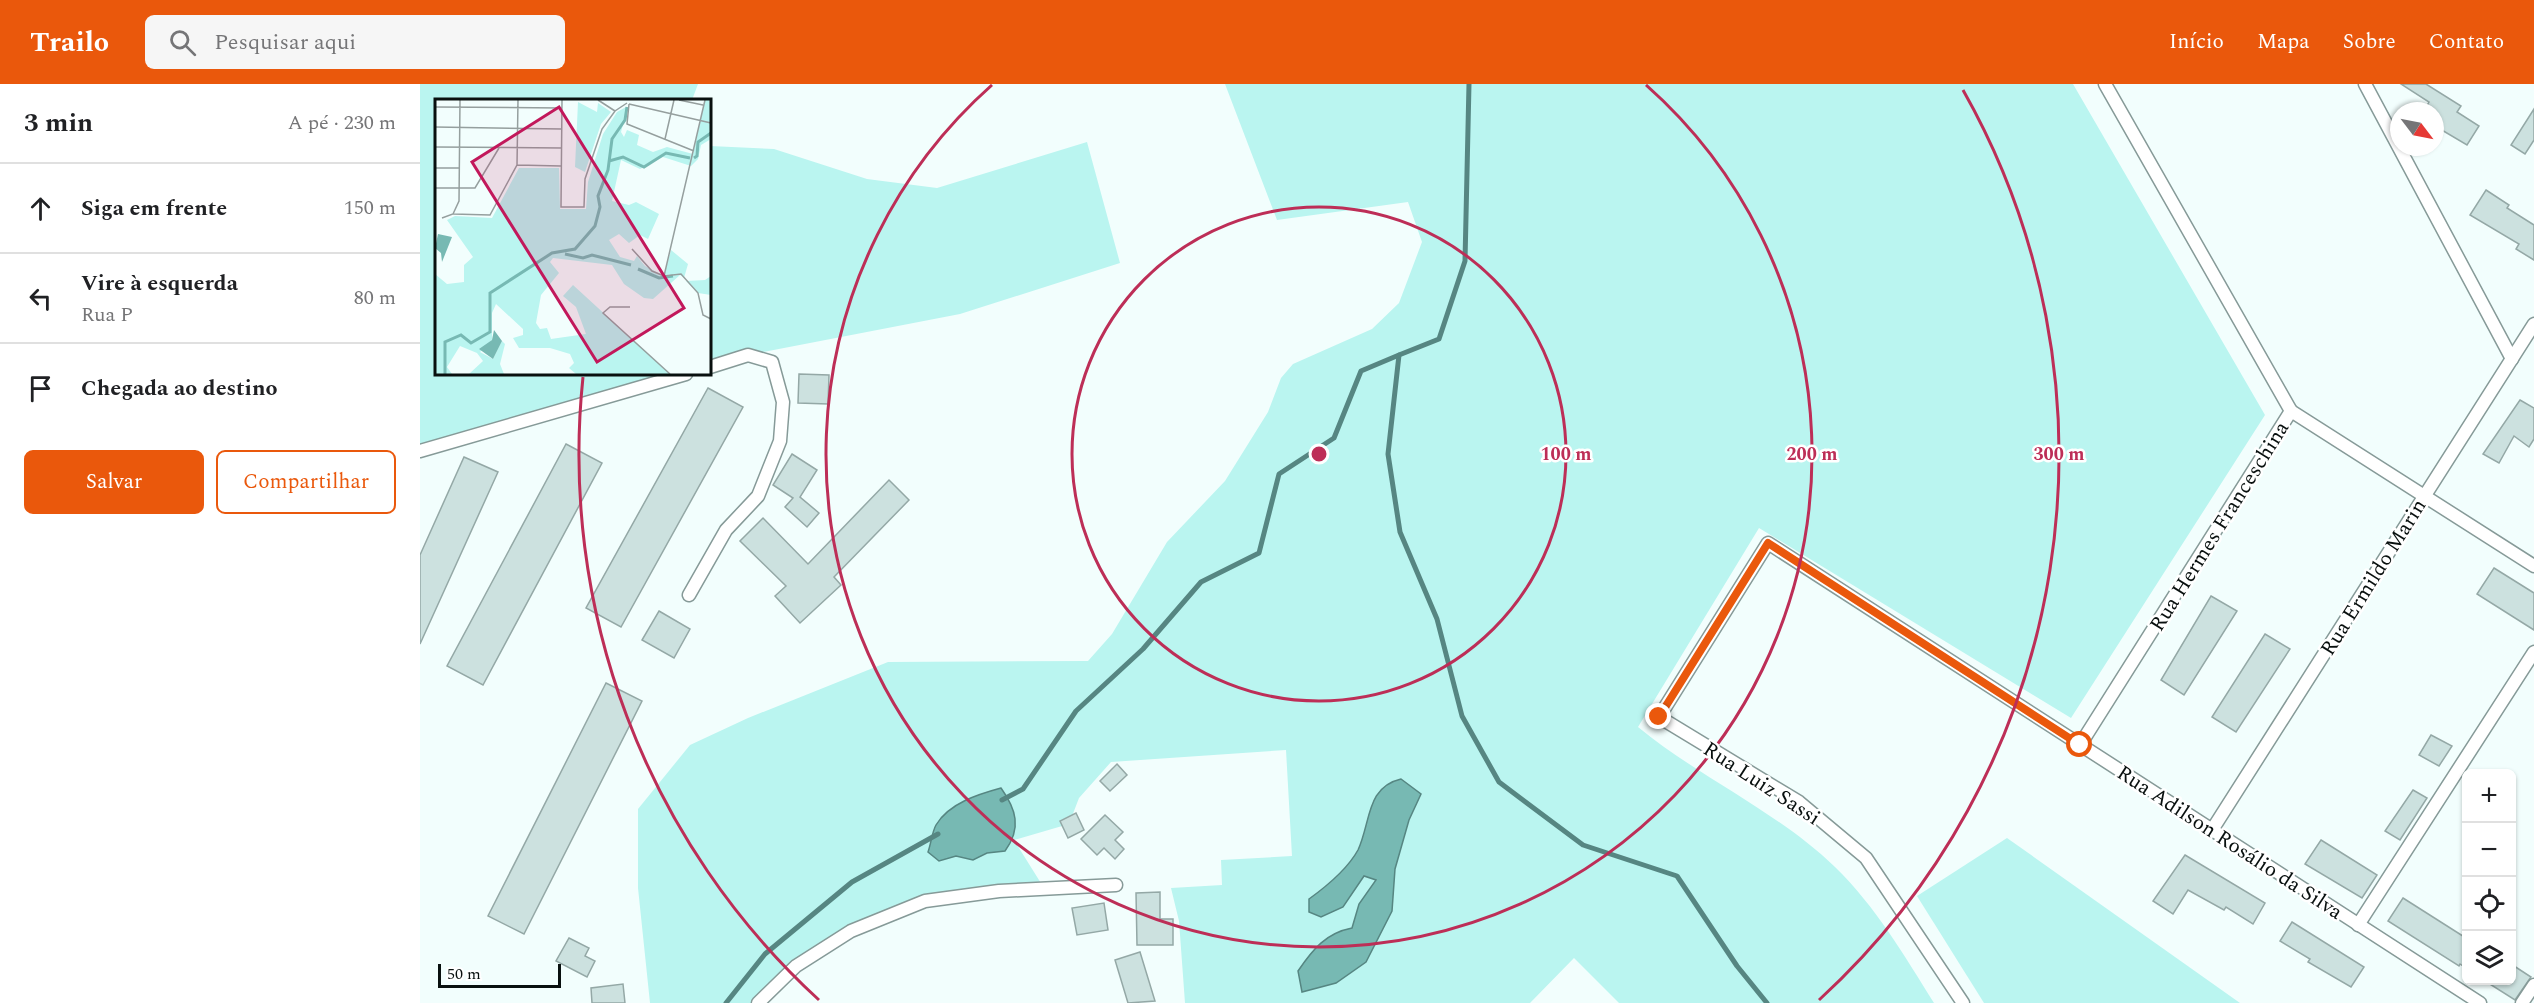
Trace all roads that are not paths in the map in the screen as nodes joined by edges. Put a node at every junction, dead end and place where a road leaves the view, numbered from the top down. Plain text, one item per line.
1 (2105, 84) edge
2 (2365, 84) edge
3 (2534, 324) edge
4 (2512, 359) junction
5 (711, 367) edge
6 (683, 375) edge
7 (2291, 411) junction
8 (420, 451) edge
9 (2424, 496) junction
10 (1768, 543) joint
11 (2534, 566) edge
12 (689, 595) dead end
13 (2534, 652) edge
14 (2080, 745) junction
15 (2212, 830) junction
16 (1116, 885) dead end
17 (2358, 925) junction
18 (2534, 985) edge
19 (761, 1002) edge
20 (1963, 1003) edge
21 (2480, 1003) edge
22 (2522, 1003) edge

1 - 7 street, Rua Hermes Franceschina
2 - 4 street
3 - 4 street, Rua Ermildo Marin
4 - 9 street, Rua Ermildo Marin
5 - 12 street
6 - 8 street
7 - 9 street
7 - 14 street, Rua Hermes Franceschina
9 - 11 street
9 - 15 street, Rua Ermildo Marin
10 - 14 street, Rua Adilson Rosálio da Silva
10 - 20 street, Rua Luiz Sassi
13 - 17 street
14 - 15 street, Rua Adilson Rosálio da Silva
15 - 17 street, Rua Adilson Rosálio da Silva
16 - 19 street
17 - 21 street, Rua Adilson Rosálio da Silva
18 - 22 street

